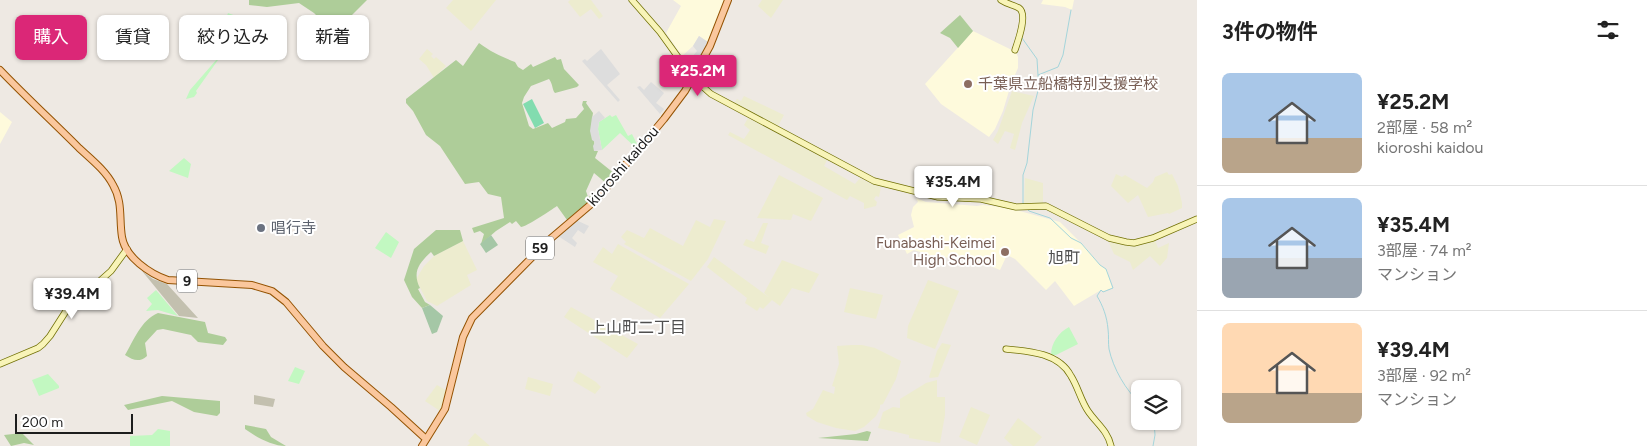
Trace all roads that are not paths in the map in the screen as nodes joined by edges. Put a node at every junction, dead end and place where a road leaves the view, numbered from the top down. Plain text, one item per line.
1 (632, 0) edge
2 (728, 0) edge
3 (1001, 0) edge
4 (1015, 50) dead end
5 (0, 70) edge
6 (693, 78) junction
7 (1197, 219) edge
8 (126, 249) junction
9 (1006, 349) dead end
10 (0, 364) edge
11 (426, 440) junction
12 (422, 446) edge
13 (1111, 446) edge

1 - 6 street
2 - 6 main road, 59
3 - 4 street
5 - 8 main road
6 - 7 street
6 - 11 main road, kioroshi kaidou / 59
8 - 10 street
8 - 11 main road, 9
9 - 13 street
11 - 12 main road, kioroshi kaidou

